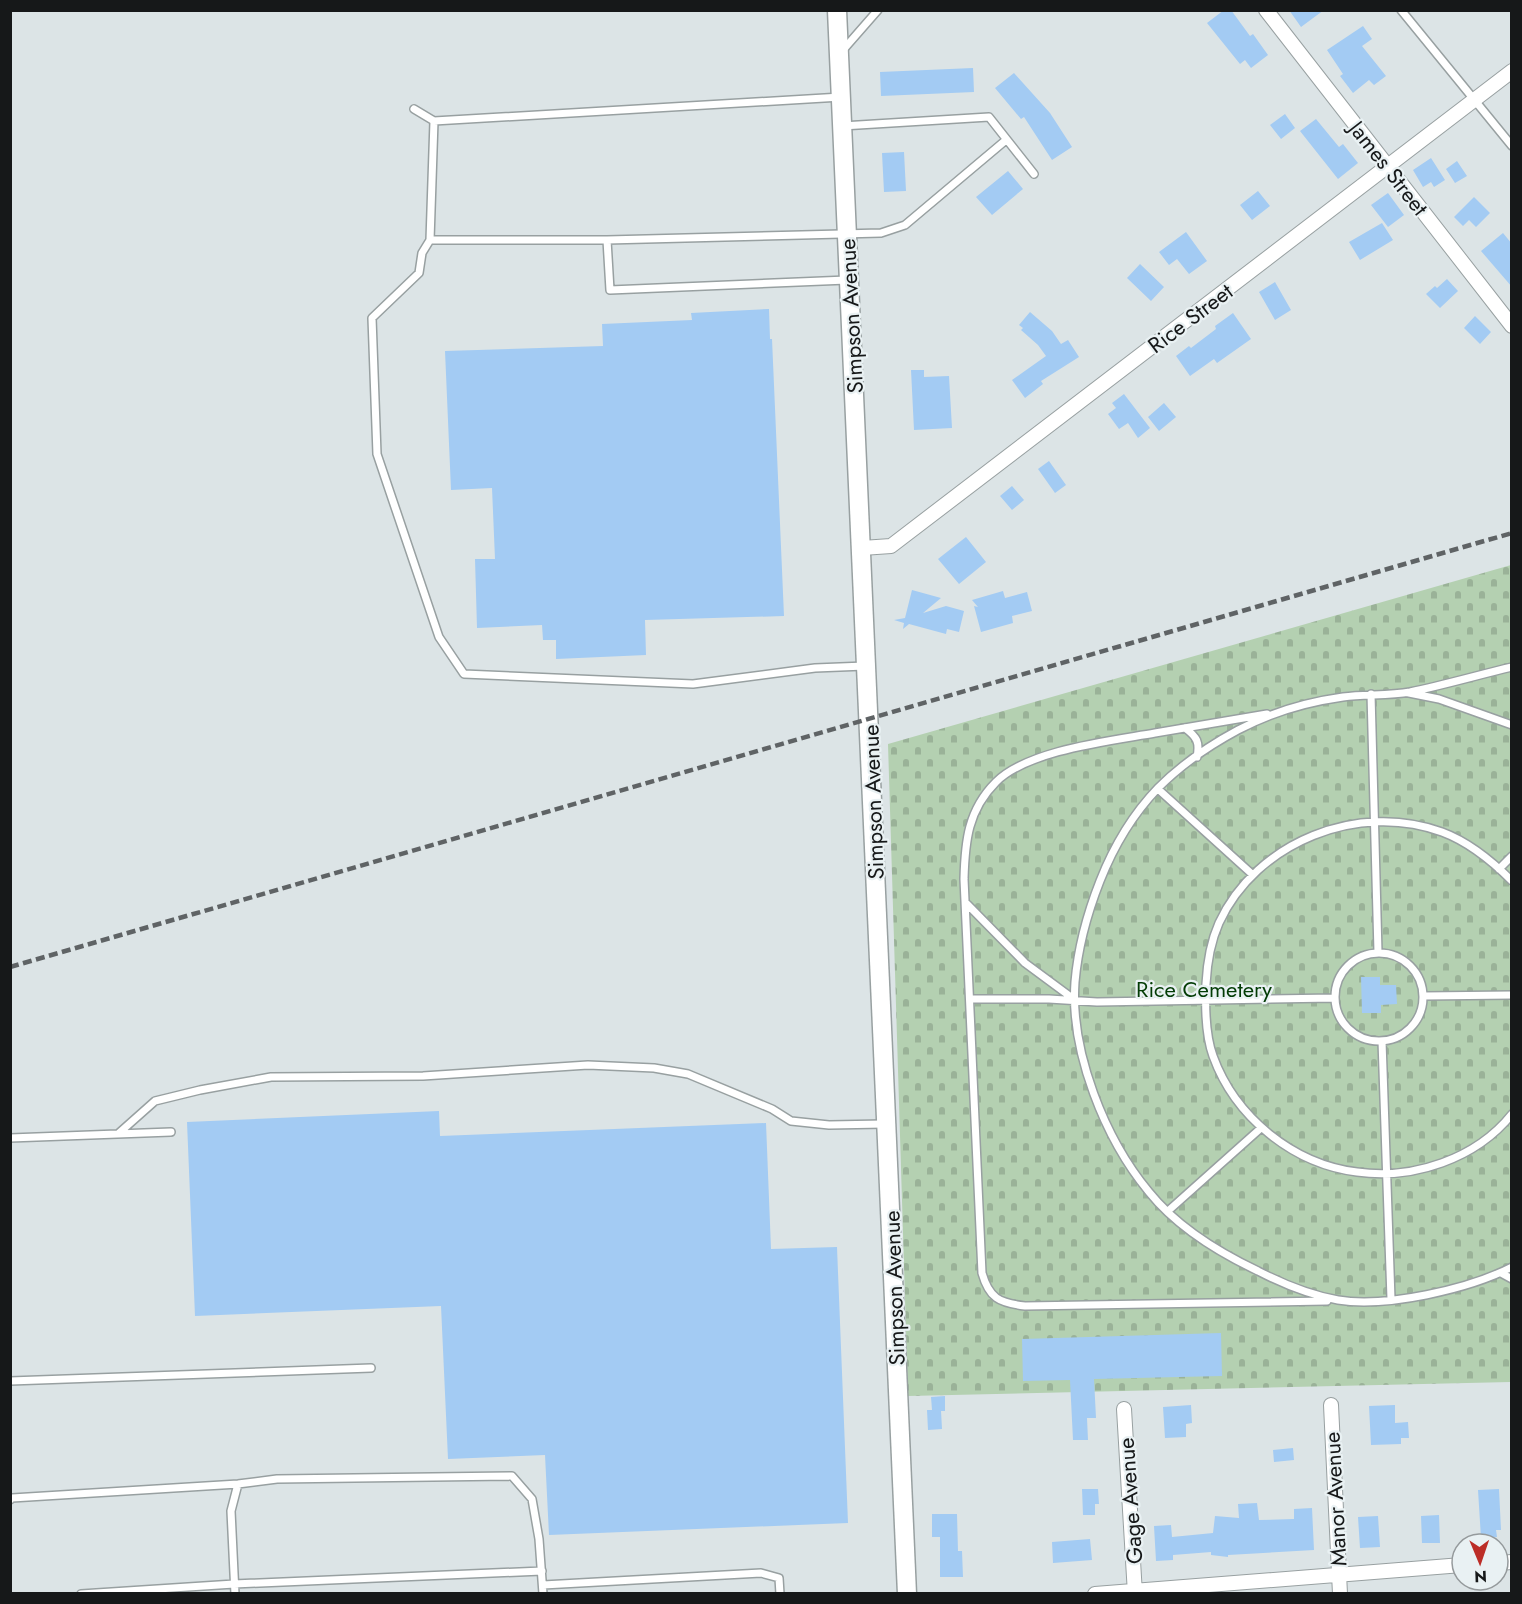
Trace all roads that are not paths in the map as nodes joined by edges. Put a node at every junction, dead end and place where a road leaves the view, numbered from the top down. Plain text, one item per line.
1 (837, 10) edge
2 (878, 10) edge
3 (1266, 10) edge
4 (1401, 10) edge
5 (839, 54) junction
6 (1512, 71) edge
7 (841, 97) junction
8 (1474, 100) junction
9 (414, 109) dead end
10 (434, 121) junction
11 (842, 126) junction
12 (1006, 140) junction
13 (1512, 146) edge
14 (1388, 167) junction
15 (1034, 174) dead end
16 (847, 233) junction
17 (430, 240) junction
18 (607, 240) junction
19 (849, 280) junction
20 (1512, 326) edge
21 (862, 548) junction
22 (867, 666) junction
23 (1512, 667) edge
24 (1407, 693) junction
25 (1371, 694) junction
26 (1281, 712) junction
27 (1512, 725) edge
28 (1185, 728) junction
29 (1197, 757) junction
30 (1158, 789) junction
31 (1376, 821) junction
32 (1512, 856) edge
33 (1499, 869) junction
34 (1253, 875) junction
35 (1512, 881) edge
36 (966, 904) junction
37 (1378, 952) junction
38 (1512, 995) edge
39 (1424, 996) junction
40 (1334, 998) junction
41 (970, 999) junction
42 (1075, 1000) junction
43 (1205, 1000) junction
44 (1382, 1041) junction
45 (1512, 1114) edge
46 (1505, 1122) junction
47 (887, 1124) junction
48 (1512, 1127) edge
49 (1261, 1128) junction
50 (171, 1132) dead end
51 (119, 1133) junction
52 (10, 1138) edge
53 (1386, 1174) junction
54 (1168, 1211) junction
55 (1512, 1267) edge
56 (1501, 1273) junction
57 (1512, 1279) edge
58 (1391, 1299) junction
59 (1341, 1301) junction
60 (371, 1368) dead end
61 (10, 1381) edge
62 (1331, 1405) dead end
63 (1124, 1409) dead end
64 (238, 1484) junction
65 (10, 1500) edge
66 (1450, 1566) edge
67 (542, 1571) junction
68 (1339, 1575) junction
69 (234, 1584) junction
70 (543, 1585) junction
71 (1135, 1592) edge
72 (81, 1593) edge
73 (235, 1593) edge
74 (543, 1593) edge
75 (780, 1593) edge
76 (907, 1593) edge
77 (1095, 1593) edge
78 (1340, 1593) edge

1 - 5 street, Simpson Avenue
2 - 5 lane
3 - 14 street, James Street
4 - 8 lane
5 - 7 street, Simpson Avenue
6 - 8 street, Rice Street
7 - 10 lane
7 - 11 street, Simpson Avenue
8 - 13 lane
8 - 14 street, Rice Street
9 - 10 lane
10 - 17 lane
11 - 12 lane
11 - 16 street, Simpson Avenue
12 - 15 lane
12 - 16 lane
14 - 20 street, James Street
14 - 21 street, Rice Street
16 - 18 lane
16 - 19 street, Simpson Avenue
17 - 18 lane
17 - 22 lane
18 - 19 lane
19 - 21 street, Simpson Avenue
21 - 22 street, Simpson Avenue
22 - 47 street, Simpson Avenue
23 - 24 lane
24 - 25 lane
24 - 27 lane
25 - 26 lane
25 - 31 lane
26 - 28 lane
26 - 29 lane
28 - 29 lane
28 - 36 lane
29 - 30 lane
30 - 34 lane
30 - 42 lane
31 - 33 lane
31 - 34 lane
31 - 37 lane
32 - 33 lane
33 - 35 lane
34 - 43 lane
36 - 41 lane
36 - 42 lane
37 - 39 lane
37 - 40 lane
38 - 39 lane
39 - 44 lane
40 - 43 lane
40 - 44 lane
41 - 42 lane
41 - 59 lane
42 - 43 lane
42 - 54 lane
43 - 49 lane
44 - 53 lane
45 - 46 lane
46 - 48 lane
46 - 53 lane
47 - 51 lane
47 - 76 street, Simpson Avenue
49 - 53 lane
49 - 54 lane
50 - 51 lane
51 - 52 lane
53 - 58 lane
54 - 59 lane
55 - 56 lane
56 - 57 lane
56 - 58 lane
58 - 59 lane
60 - 61 lane
62 - 68 street, Manor Avenue
63 - 71 street, Gage Avenue
64 - 65 lane
64 - 67 lane
64 - 69 lane
66 - 68 street
67 - 69 lane
67 - 70 lane
68 - 71 street
68 - 78 street, Manor Avenue
69 - 72 lane
69 - 73 lane
70 - 74 lane
70 - 75 lane
71 - 77 street

